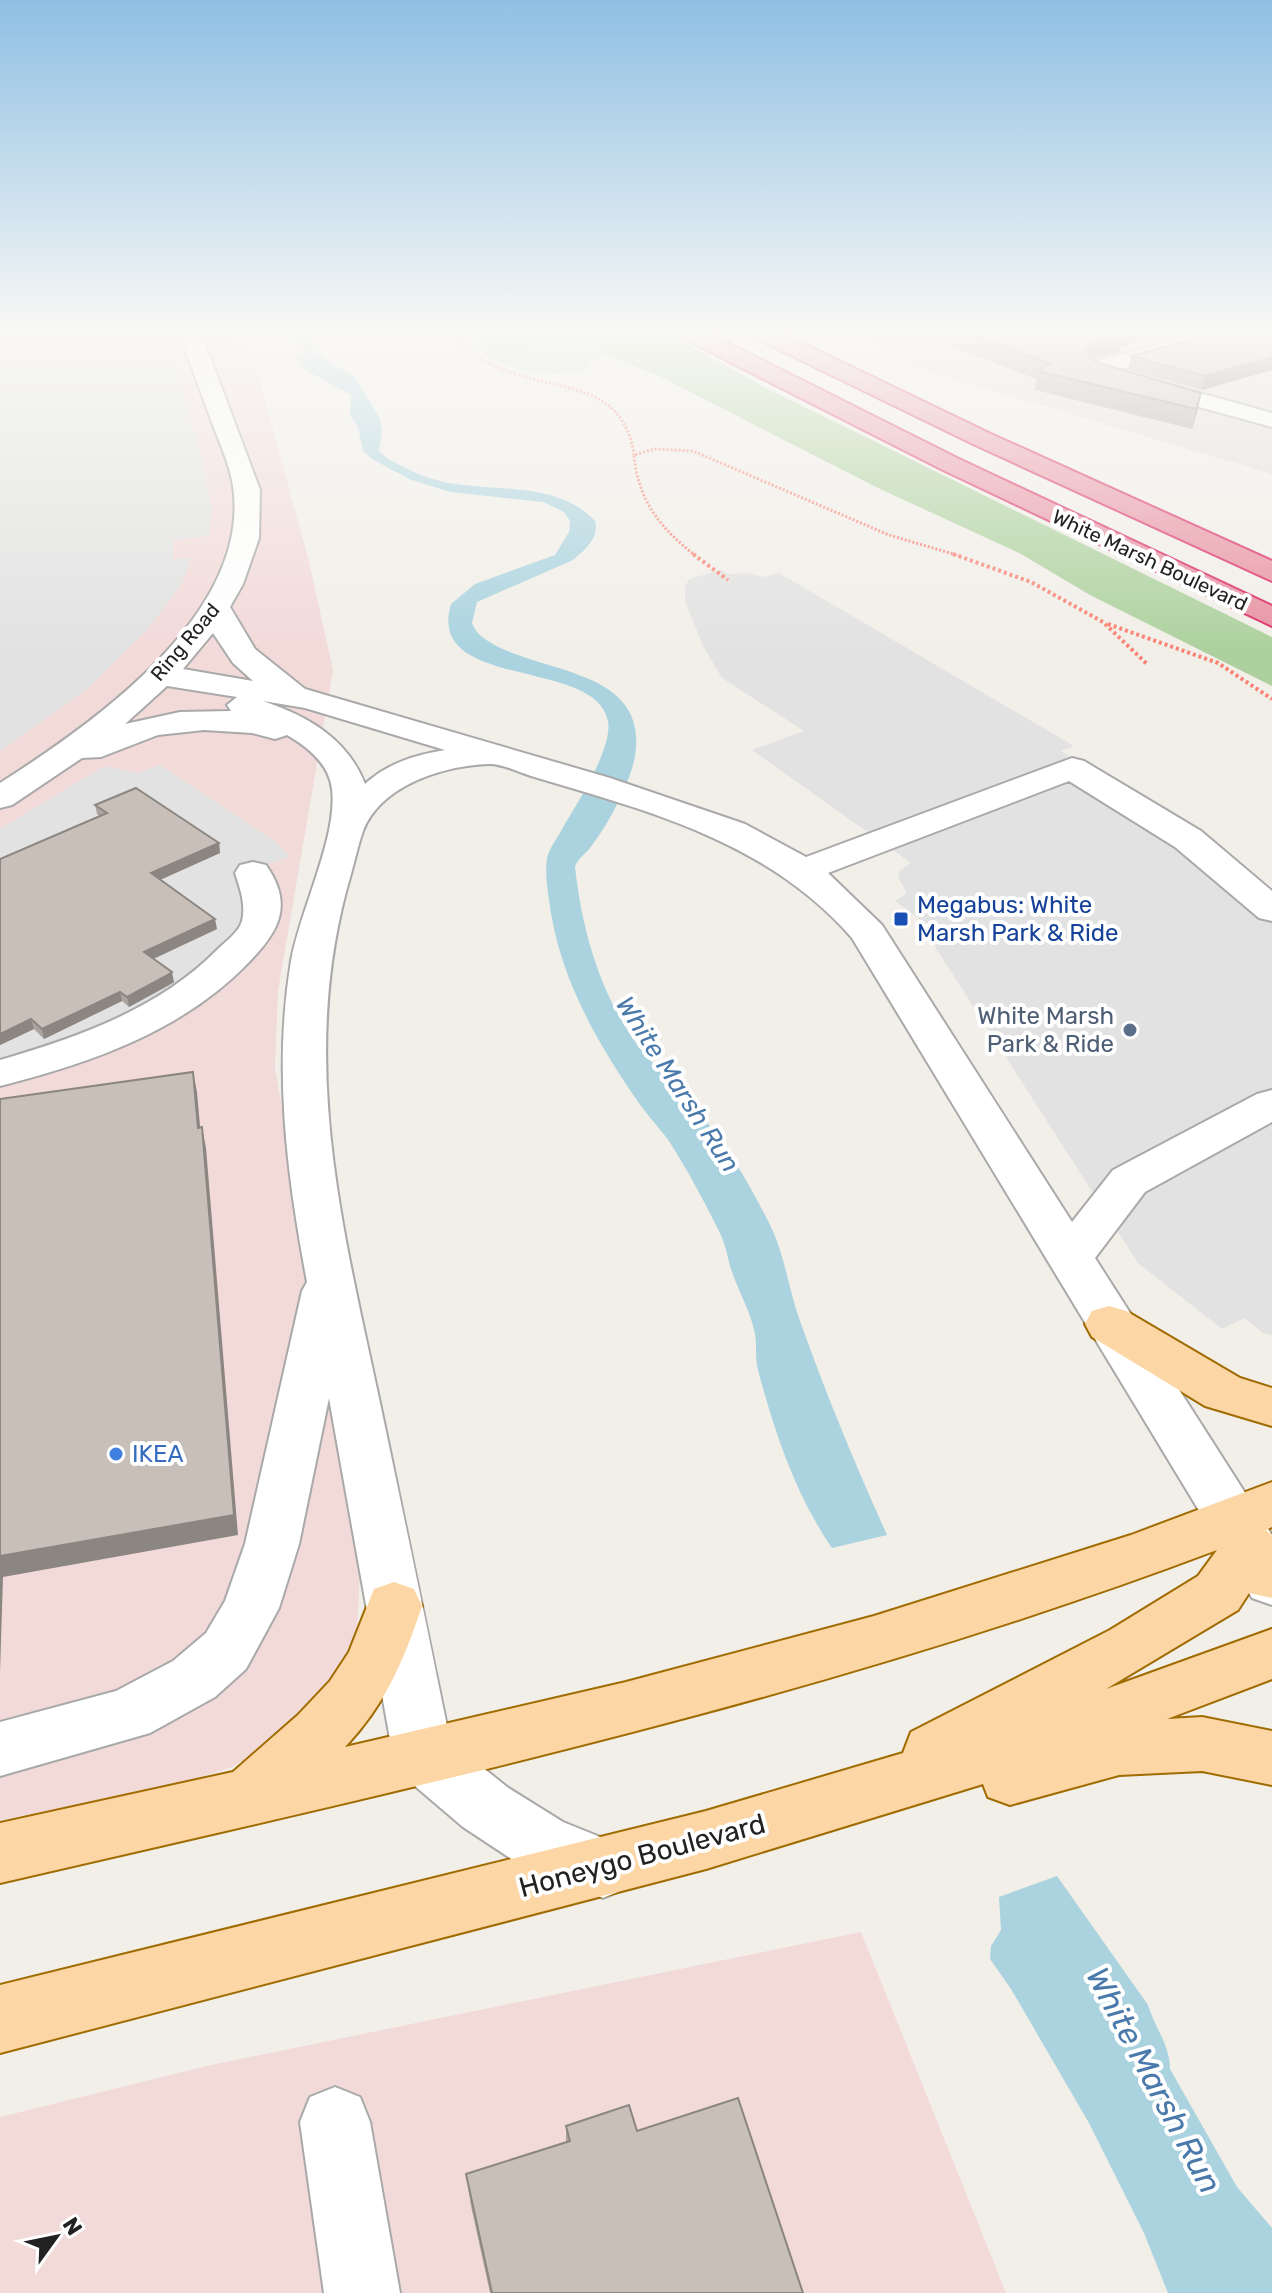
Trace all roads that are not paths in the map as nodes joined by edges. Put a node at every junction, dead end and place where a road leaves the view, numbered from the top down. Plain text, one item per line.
1 (229, 437) edge
2 (895, 437) edge
3 (978, 437) edge
4 (1272, 572) edge
5 (216, 608) junction
6 (1272, 617) edge
7 (153, 681) junction
8 (309, 699) junction
9 (324, 746) junction
10 (493, 754) junction
11 (33, 778) junction
12 (0, 798) edge
13 (345, 829) junction
14 (804, 870) junction
15 (253, 873) dead end
16 (1272, 910) edge
17 (0, 1073) edge
18 (1255, 1112) edge
19 (1069, 1259) junction
20 (330, 1273) junction
21 (1109, 1324) junction
22 (1272, 1407) edge
23 (1261, 1550) edge
24 (394, 1606) junction
25 (1272, 1654) edge
26 (0, 1749) edge
27 (423, 1756) junction
28 (1272, 1758) edge
29 (252, 1795) junction
30 (845, 1798) junction
31 (706, 1840) junction
32 (0, 1853) edge
33 (603, 1868) junction
34 (0, 2019) edge
35 (335, 2122) dead end
36 (362, 2293) edge

1 - 5 street, Ring Road
2 - 6 highway, White Marsh Boulevard
3 - 4 highway, White Marsh Boulevard
5 - 7 street, Ring Road
5 - 8 street
7 - 8 street
7 - 9 street
7 - 11 street, Ring Road
8 - 10 street
9 - 11 street
9 - 13 street
10 - 13 street
10 - 14 street
11 - 12 street, Ring Road
13 - 20 street
14 - 16 street
14 - 19 street
15 - 17 street
18 - 19 street
19 - 21 street
20 - 24 street
20 - 26 street
21 - 22 main road
21 - 23 street
23 - 27 main road
23 - 30 main road
24 - 27 street
24 - 29 main road
25 - 30 main road, Honeygo Boulevard
27 - 29 main road
27 - 33 street
28 - 31 main road
29 - 32 main road
30 - 31 main road, Honeygo Boulevard
31 - 33 main road, Honeygo Boulevard
33 - 34 main road, Honeygo Boulevard
35 - 36 street

